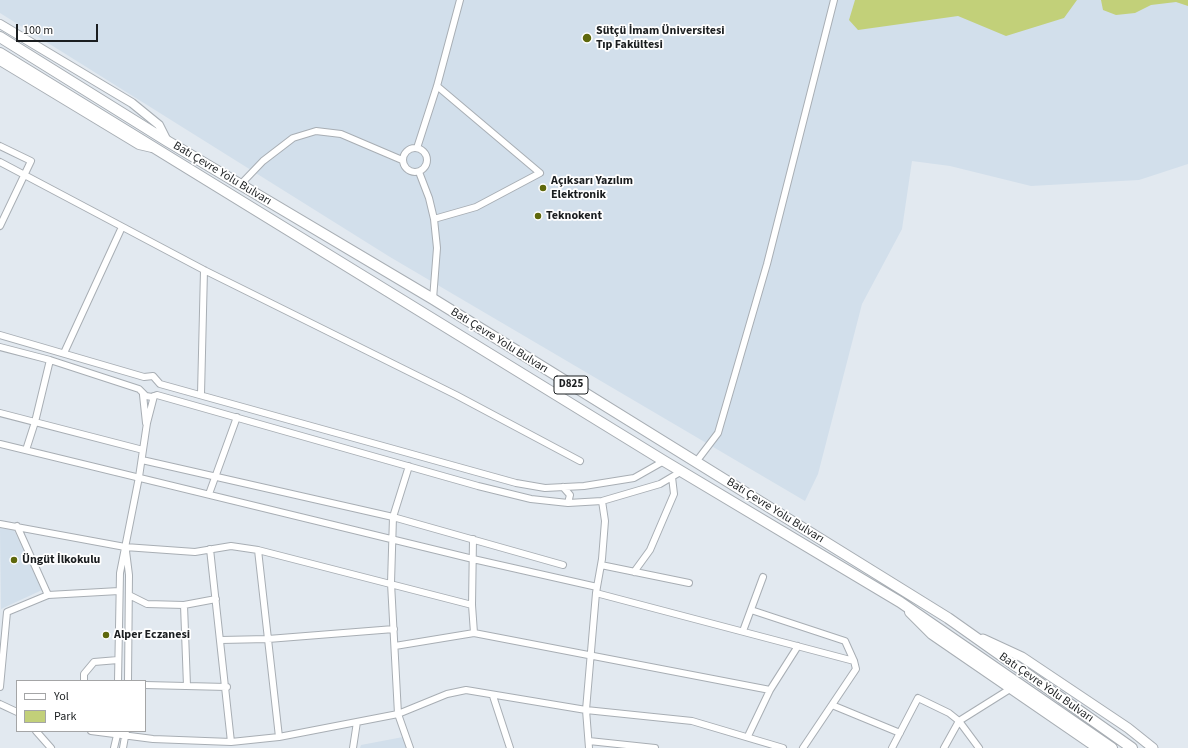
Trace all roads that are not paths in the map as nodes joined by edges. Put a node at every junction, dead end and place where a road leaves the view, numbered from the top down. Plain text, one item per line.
1 (460, 0) edge
2 (834, 0) edge
3 (0, 24) edge
4 (0, 37) edge
5 (0, 53) edge
6 (0, 62) edge
7 (437, 86) junction
8 (167, 141) junction
9 (0, 146) edge
10 (153, 148) junction
11 (417, 148) junction
12 (402, 160) junction
13 (0, 162) edge
14 (419, 172) junction
15 (25, 174) junction
16 (240, 185) junction
17 (2, 216) edge
18 (434, 219) junction
19 (0, 226) edge
20 (122, 227) junction
21 (204, 270) junction
22 (432, 299) junction
23 (0, 335) edge
24 (0, 347) edge
25 (64, 353) junction
26 (50, 360) junction
27 (144, 377) junction
28 (160, 384) junction
29 (141, 392) junction
30 (201, 394) junction
31 (156, 395) junction
32 (0, 412) edge
33 (238, 417) junction
34 (35, 422) junction
35 (146, 430) junction
36 (0, 444) edge
37 (26, 450) junction
38 (144, 450) junction
39 (142, 460) junction
40 (580, 461) dead end
41 (664, 461) junction
42 (696, 462) junction
43 (409, 466) junction
44 (682, 472) junction
45 (139, 477) junction
46 (215, 477) junction
47 (672, 477) junction
48 (564, 487) junction
49 (209, 494) junction
50 (602, 501) junction
51 (568, 504) junction
52 (393, 517) junction
53 (0, 524) edge
54 (17, 526) junction
55 (391, 539) junction
56 (473, 540) junction
57 (125, 547) junction
58 (210, 549) junction
59 (258, 550) junction
60 (472, 559) junction
61 (563, 565) dead end
62 (601, 566) junction
63 (634, 572) junction
64 (763, 577) dead end
65 (391, 583) junction
66 (689, 584) dead end
67 (597, 590) junction
68 (119, 591) junction
69 (48, 594) junction
70 (129, 595) junction
71 (216, 599) junction
72 (900, 602) junction
73 (184, 605) junction
74 (472, 605) junction
75 (751, 610) junction
76 (394, 629) junction
77 (963, 630) junction
78 (743, 631) junction
79 (474, 634) junction
80 (268, 639) junction
81 (221, 640) junction
82 (395, 646) junction
83 (798, 646) junction
84 (590, 655) junction
85 (118, 660) junction
86 (854, 661) junction
87 (84, 680) edge
88 (118, 680) edge
89 (128, 680) edge
90 (146, 685) edge
91 (187, 686) junction
92 (0, 687) edge
93 (227, 687) junction
94 (1010, 689) junction
95 (770, 690) junction
96 (493, 696) junction
97 (0, 704) edge
98 (832, 705) junction
99 (586, 710) junction
100 (16, 712) edge
101 (398, 714) junction
102 (959, 721) junction
103 (357, 722) junction
104 (37, 732) edge
105 (105, 732) edge
106 (118, 733) edge
107 (900, 733) junction
108 (126, 734) edge
109 (748, 736) junction
110 (279, 737) junction
111 (205, 741) junction
112 (589, 741) junction
113 (231, 742) junction
114 (51, 748) edge
115 (114, 748) edge
116 (123, 748) edge
117 (204, 748) edge
118 (353, 748) edge
119 (410, 748) edge
120 (510, 748) edge
121 (589, 748) edge
122 (655, 748) edge
123 (783, 748) edge
124 (803, 748) edge
125 (892, 748) edge
126 (944, 748) edge
127 (979, 748) edge
128 (1098, 748) edge
129 (1112, 748) edge
130 (1132, 748) edge
131 (1153, 748) edge

1 - 7 street
2 - 42 street
3 - 8 street
4 - 8 main road, Batı Çevre Yolu Bulvarı / D825
5 - 10 main road, Batı Çevre Yolu Bulvarı / D825
6 - 10 street
7 - 11 street
7 - 18 street
8 - 16 main road, Batı Çevre Yolu Bulvarı / D825
9 - 15 street
10 - 41 main road, Batı Çevre Yolu Bulvarı / D825
11 - 12 street
11 - 14 street
12 - 14 street
12 - 16 street
13 - 15 street
14 - 18 street
15 - 17 street
15 - 20 street
16 - 22 main road, Batı Çevre Yolu Bulvarı / D825
17 - 19 street
18 - 22 street
20 - 21 street
20 - 25 street
21 - 30 street
21 - 40 street
22 - 42 main road, Batı Çevre Yolu Bulvarı / D825
23 - 25 street
24 - 26 street
25 - 27 street
26 - 29 street
26 - 34 street
27 - 28 street
27 - 29 street
28 - 30 street
28 - 31 street
29 - 31 street
29 - 35 street
30 - 48 street
31 - 33 street
31 - 35 street
32 - 34 street
33 - 43 street
33 - 46 street
34 - 37 street
34 - 38 street
35 - 38 street
36 - 37 street
37 - 45 street
38 - 39 street
39 - 45 street
39 - 46 street
41 - 44 main road, Batı Çevre Yolu Bulvarı / D825
41 - 48 street
42 - 77 main road, Batı Çevre Yolu Bulvarı / D825
43 - 51 street
43 - 52 street
44 - 47 street
44 - 72 main road, Batı Çevre Yolu Bulvarı / D825
45 - 49 street
45 - 57 street
46 - 49 street
46 - 52 street
47 - 50 street
47 - 63 street
48 - 51 street
49 - 55 street
50 - 51 street
50 - 62 street
52 - 55 street
52 - 56 street
53 - 54 street
54 - 57 street
54 - 69 street
55 - 60 street
55 - 65 street
56 - 60 street
56 - 61 street
57 - 58 street
57 - 68 street
57 - 70 street
58 - 59 street
58 - 71 street
59 - 65 street
59 - 80 street
60 - 67 street
60 - 74 street
62 - 63 street
62 - 67 street
63 - 66 street
64 - 75 street
65 - 74 street
65 - 76 street
67 - 78 street
67 - 84 street
68 - 69 street
68 - 85 street
69 - 92 street
70 - 73 street
70 - 89 street
71 - 73 street
71 - 81 street
72 - 94 main road
72 - 129 main road, Batı Çevre Yolu Bulvarı / D825
73 - 91 street
74 - 79 street
75 - 78 street
75 - 86 street
76 - 80 street
76 - 82 street
77 - 130 main road, Batı Çevre Yolu Bulvarı / D825
77 - 131 main road
78 - 83 street
79 - 82 street
79 - 84 street
80 - 81 street
80 - 110 street
81 - 93 street
82 - 101 street
83 - 86 street
83 - 95 street
84 - 95 street
84 - 99 street
85 - 87 street
85 - 88 street
86 - 98 street
90 - 91 street
91 - 93 street
93 - 113 street
94 - 102 street
94 - 128 main road
95 - 109 street
96 - 99 street
96 - 101 street
96 - 120 street
97 - 100 street
98 - 107 street
98 - 124 street
99 - 109 street
99 - 112 street
101 - 103 street
101 - 119 street
102 - 107 street
102 - 126 street
102 - 127 street
103 - 110 street
103 - 118 street
104 - 114 street
105 - 106 street
106 - 108 street
106 - 115 street
107 - 125 street
108 - 111 street
108 - 116 street
109 - 123 street
110 - 113 street
111 - 113 street
111 - 117 street
112 - 121 street
112 - 122 street

